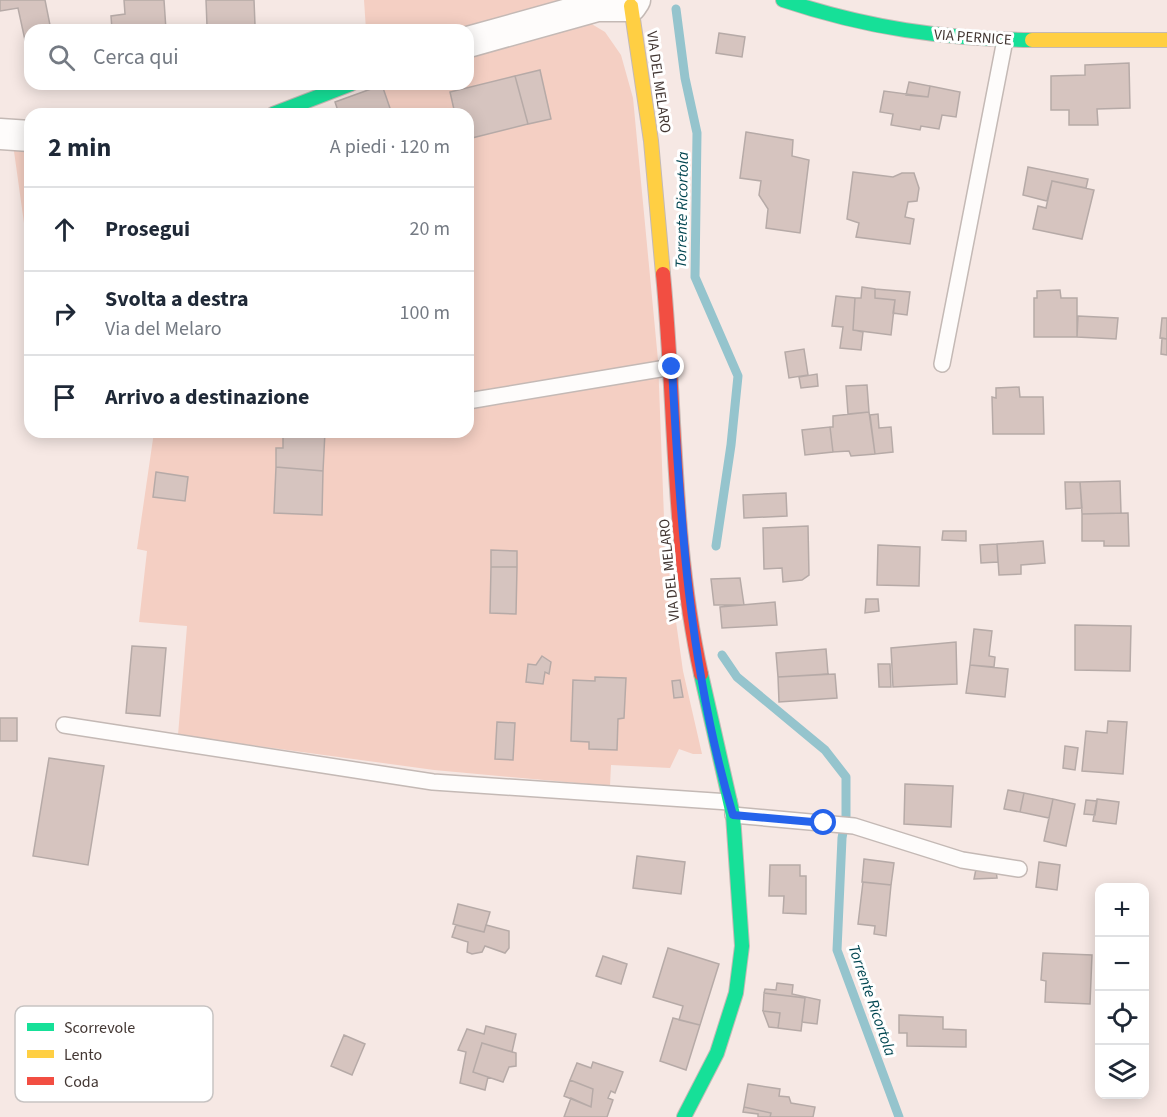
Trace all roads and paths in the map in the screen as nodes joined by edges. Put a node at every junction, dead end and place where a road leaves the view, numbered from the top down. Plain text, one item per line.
1 (783, 0) edge
2 (633, 3) edge
3 (474, 40) edge
4 (1005, 40) junction
5 (1167, 40) edge
6 (335, 90) edge
7 (289, 108) edge
8 (0, 134) edge
9 (24, 136) edge
10 (942, 364) dead end
11 (672, 367) junction
12 (474, 400) edge
13 (64, 725) dead end
14 (731, 809) junction
15 (1019, 869) dead end
16 (684, 1117) edge

1 - 4 street, VIA PERNICE
2 - 3 street
2 - 11 street, VIA DEL MELARO
4 - 5 street, VIA PERNICE
4 - 10 lane
6 - 7 street
8 - 9 street
11 - 12 lane
11 - 14 street, VIA DEL MELARO
13 - 14 lane
14 - 15 lane
14 - 16 street, VIA DEL MELARO

